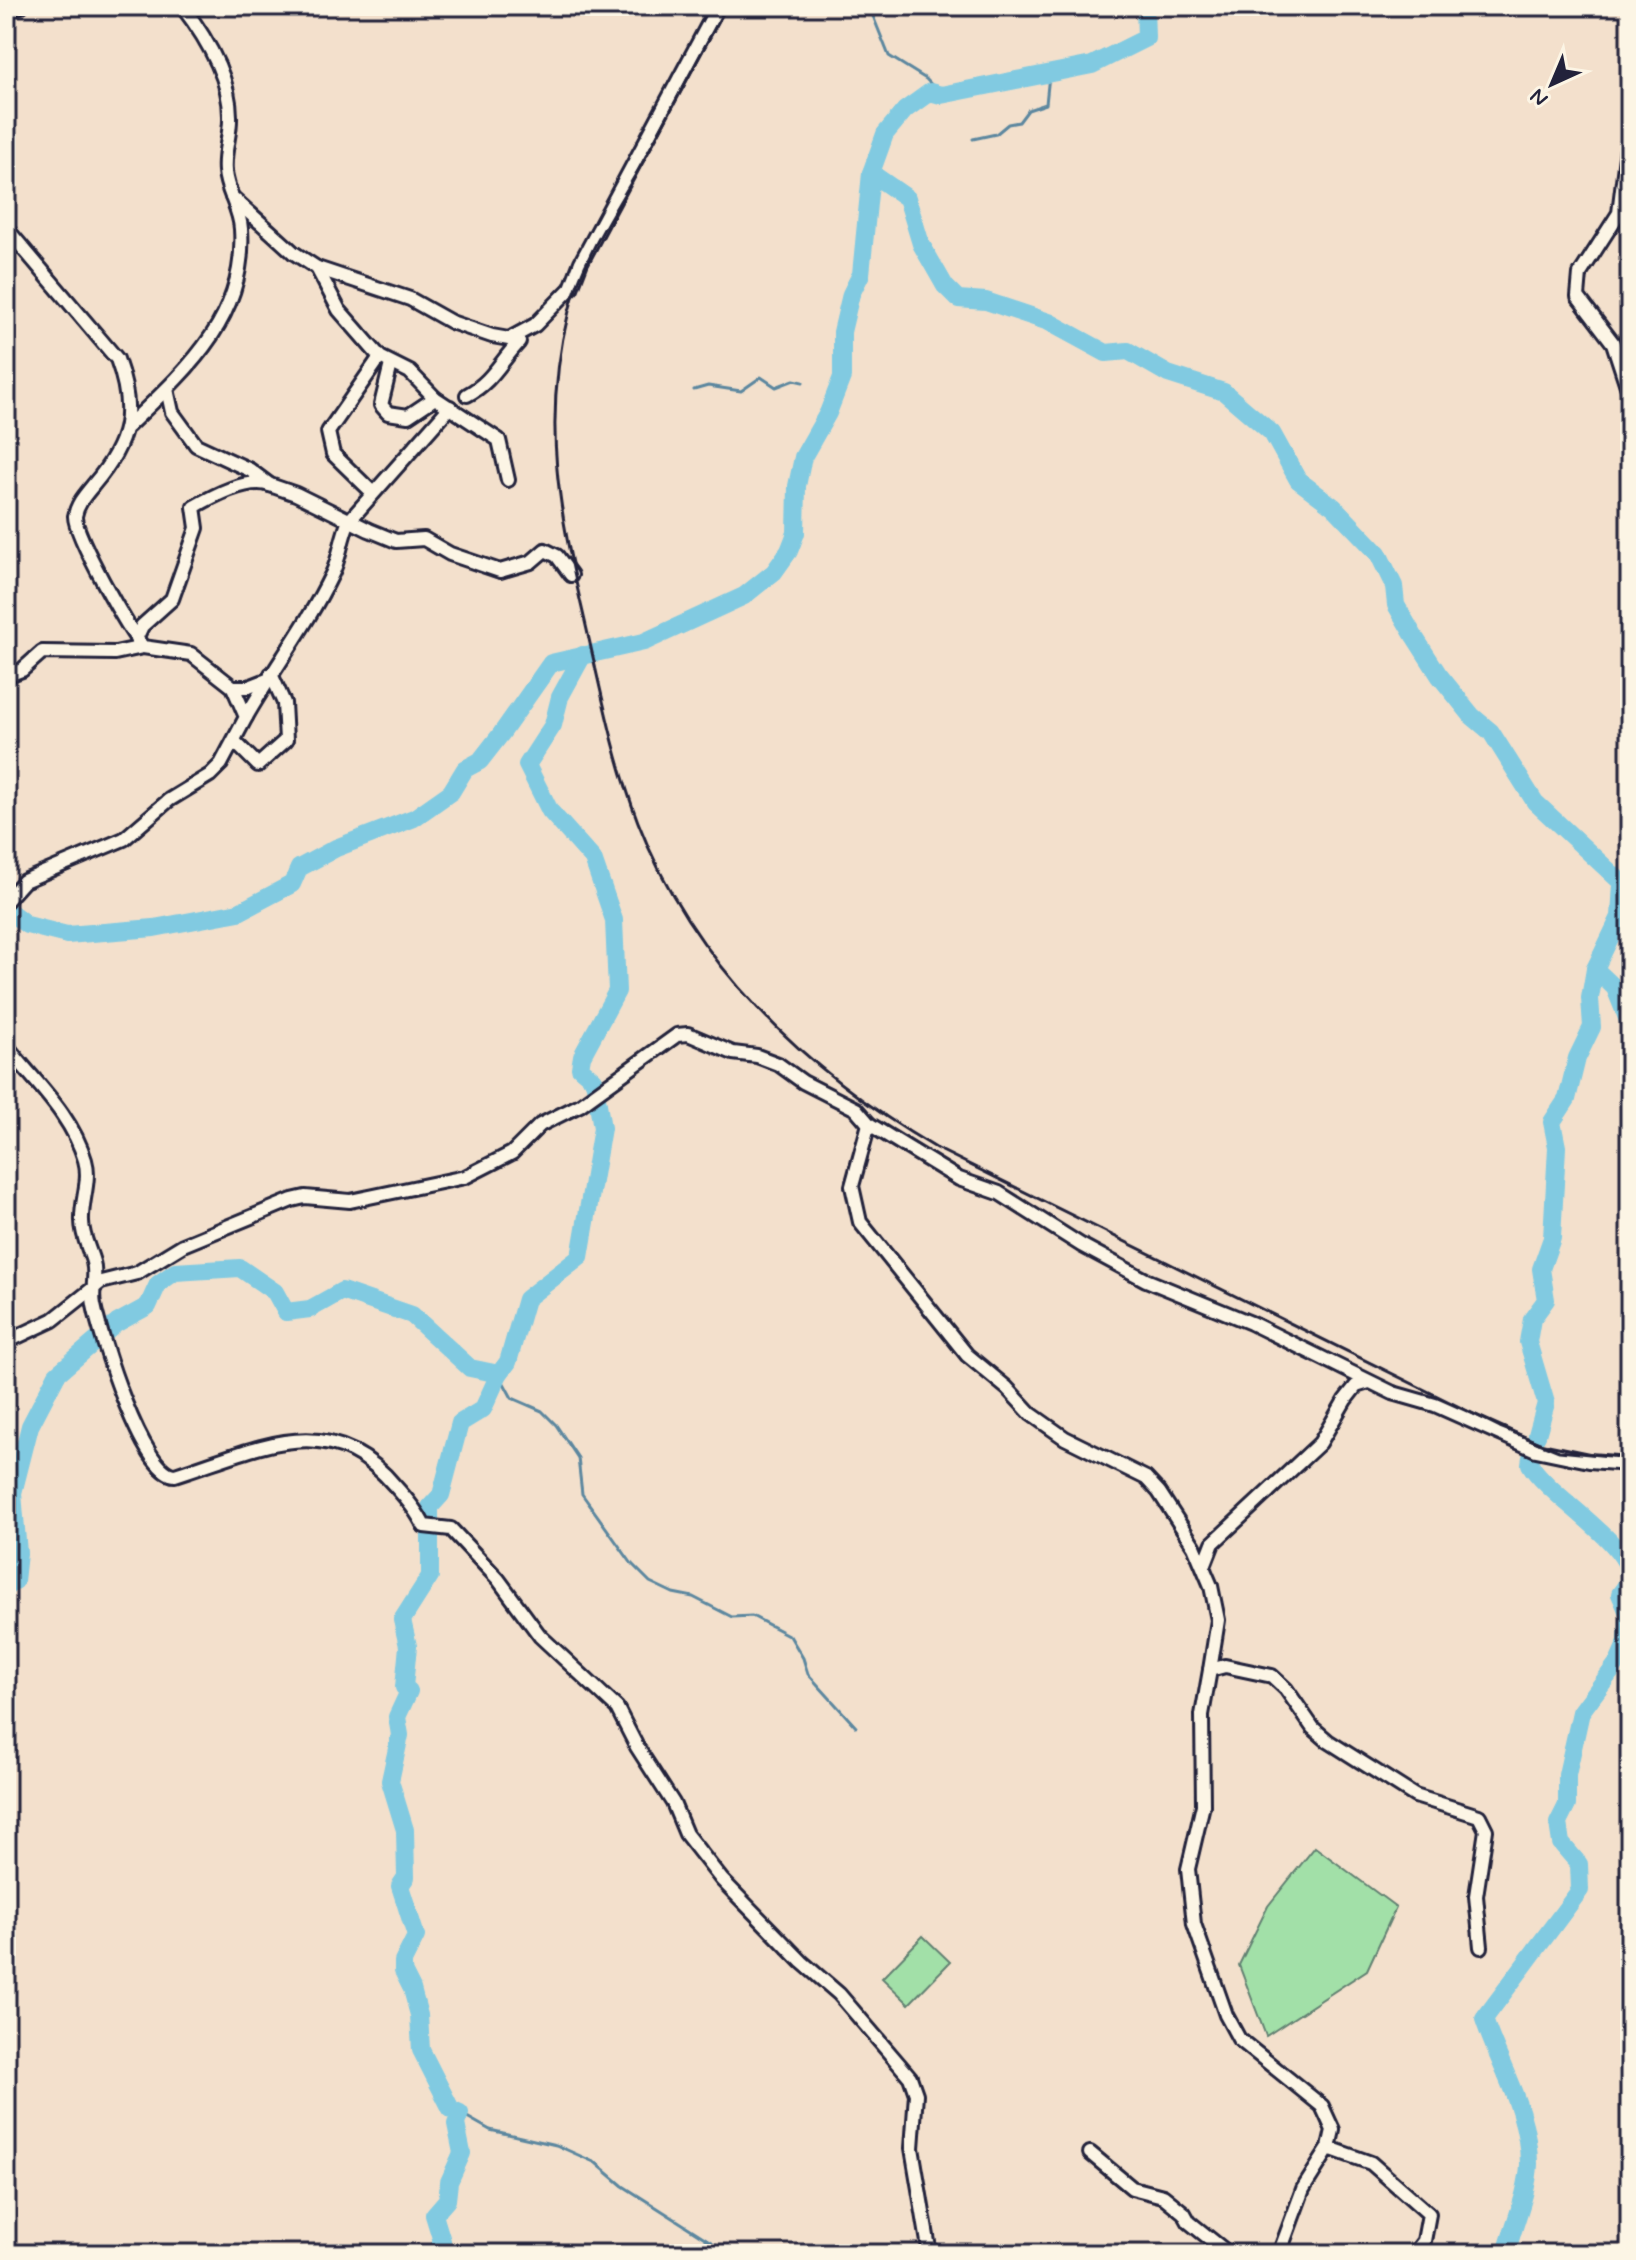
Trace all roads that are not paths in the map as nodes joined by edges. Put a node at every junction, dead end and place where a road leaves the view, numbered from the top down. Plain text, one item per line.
1 (21, 6) edge
2 (182, 6) edge
3 (718, 6) edge
4 (6, 12) edge
5 (1630, 124) edge
6 (232, 197) junction
7 (6, 228) edge
8 (317, 268) junction
9 (519, 342) dead end
10 (386, 361) junction
11 (167, 389) junction
12 (467, 395) dead end
13 (1630, 395) edge
14 (435, 398) junction
15 (450, 407) junction
16 (127, 427) junction
17 (508, 480) dead end
18 (270, 485) junction
19 (372, 492) junction
20 (349, 521) junction
21 (571, 575) dead end
22 (140, 643) junction
23 (6, 676) edge
24 (269, 677) junction
25 (233, 687) junction
26 (246, 717) junction
27 (234, 741) junction
28 (6, 901) edge
29 (6, 1045) edge
30 (869, 1124) junction
31 (92, 1288) junction
32 (6, 1342) edge
33 (1369, 1382) junction
34 (1630, 1464) edge
35 (1204, 1566) junction
36 (1210, 1670) junction
37 (1481, 1947) dead end
38 (1329, 2148) junction
39 (1090, 2153) dead end
40 (930, 2254) edge
41 (1229, 2254) edge
42 (1279, 2254) edge
43 (1414, 2254) edge

1 - 4 street
2 - 6 street
3 - 8 street
5 - 13 street
6 - 8 street
6 - 11 street
7 - 16 street
8 - 10 street
9 - 12 street
10 - 14 street
10 - 14 street
10 - 19 street
11 - 16 street
11 - 18 street
14 - 15 street
15 - 17 street
15 - 19 street
16 - 22 street
18 - 20 street
18 - 22 street
19 - 20 street
20 - 21 street
20 - 24 street
22 - 23 street
22 - 25 street
24 - 25 street
24 - 26 street
24 - 27 street
25 - 26 street
26 - 27 street
27 - 28 street
29 - 31 street
30 - 31 street
30 - 33 street
30 - 35 street
31 - 32 street
31 - 40 street
33 - 34 street
33 - 35 street
35 - 36 street
36 - 37 street
36 - 38 street
38 - 42 street
38 - 43 street
39 - 41 street

